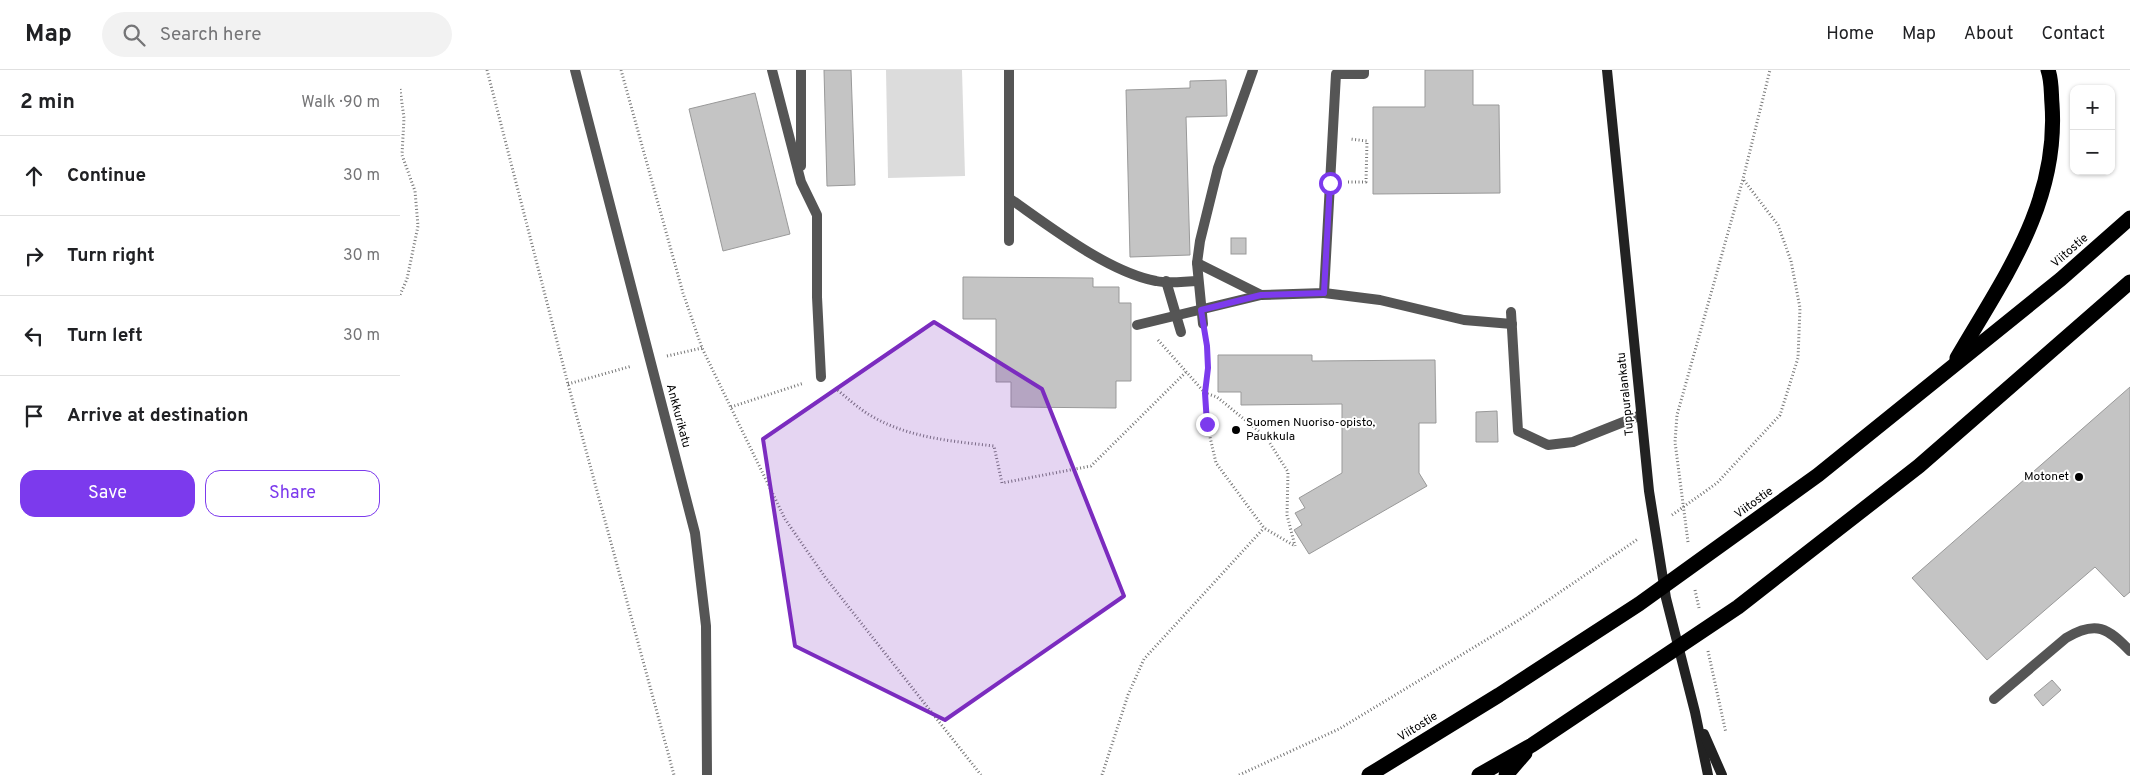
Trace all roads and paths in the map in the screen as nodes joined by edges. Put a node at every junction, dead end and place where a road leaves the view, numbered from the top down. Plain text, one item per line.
1 (487, 70) edge
2 (575, 70) edge
3 (621, 70) edge
4 (772, 70) edge
5 (801, 70) edge
6 (1009, 70) edge
7 (1253, 70) edge
8 (1364, 70) edge
9 (1607, 70) edge
10 (1770, 70) edge
11 (2048, 70) edge
12 (400, 89) edge
13 (1333, 137) junction
14 (1743, 178) junction
15 (801, 182) junction
16 (1330, 183) junction
17 (1009, 198) junction
18 (2130, 218) edge
19 (1009, 241) dead end
20 (1196, 264) junction
21 (1166, 281) junction
22 (1198, 281) junction
23 (2130, 282) edge
24 (1324, 293) junction
25 (400, 295) edge
26 (1261, 295) junction
27 (1201, 310) junction
28 (1511, 312) dead end
29 (1176, 316) junction
30 (1203, 324) joint
31 (1512, 324) junction
32 (1137, 325) dead end
33 (1181, 332) joint
34 (1953, 366) junction
35 (1186, 372) junction
36 (820, 377) junction
37 (1205, 393) junction
38 (731, 407) junction
39 (1641, 415) junction
40 (1680, 482) dead end
41 (1670, 516) dead end
42 (1264, 528) junction
43 (1638, 538) dead end
44 (2130, 651) edge
45 (1717, 691) dead end
46 (1994, 699) dead end
47 (1695, 712) junction
48 (1729, 740) dead end
49 (1532, 745) junction
50 (674, 775) edge
51 (707, 775) edge
52 (981, 775) edge
53 (1102, 775) edge
54 (1239, 775) edge
55 (1369, 775) edge
56 (1479, 775) edge
57 (1506, 775) edge
58 (1708, 775) edge
59 (1722, 775) edge

1 - 50 path
2 - 51 street, Ankkurikatu
3 - 38 path
4 - 15 street
5 - 15 street
6 - 17 street
7 - 20 street
8 - 13 street
9 - 39 street, Tuppuralankatu
10 - 14 path
11 - 34 highway
12 - 25 path
13 - 16 street
13 - 16 path
14 - 40 path
14 - 41 path
15 - 36 street
16 - 24 street
17 - 19 street
17 - 21 street
18 - 34 highway, Viitostie
20 - 22 street
20 - 26 street
21 - 22 street
21 - 29 street
22 - 27 street
23 - 49 highway
24 - 26 street
24 - 31 street
26 - 27 street
27 - 29 street
27 - 30 street
28 - 31 street
29 - 32 street
29 - 33 street
30 - 37 path
31 - 39 street
33 - 35 path
34 - 55 highway, Viitostie
35 - 36 path
35 - 37 path
36 - 38 path
37 - 42 path
37 - 42 path
38 - 52 path
39 - 47 street, Tuppuralankatu
42 - 53 path
43 - 54 path
44 - 46 street
45 - 48 path
47 - 58 street, Tuppuralankatu
47 - 59 street, Tuppuralankatu
49 - 56 highway
49 - 57 highway

